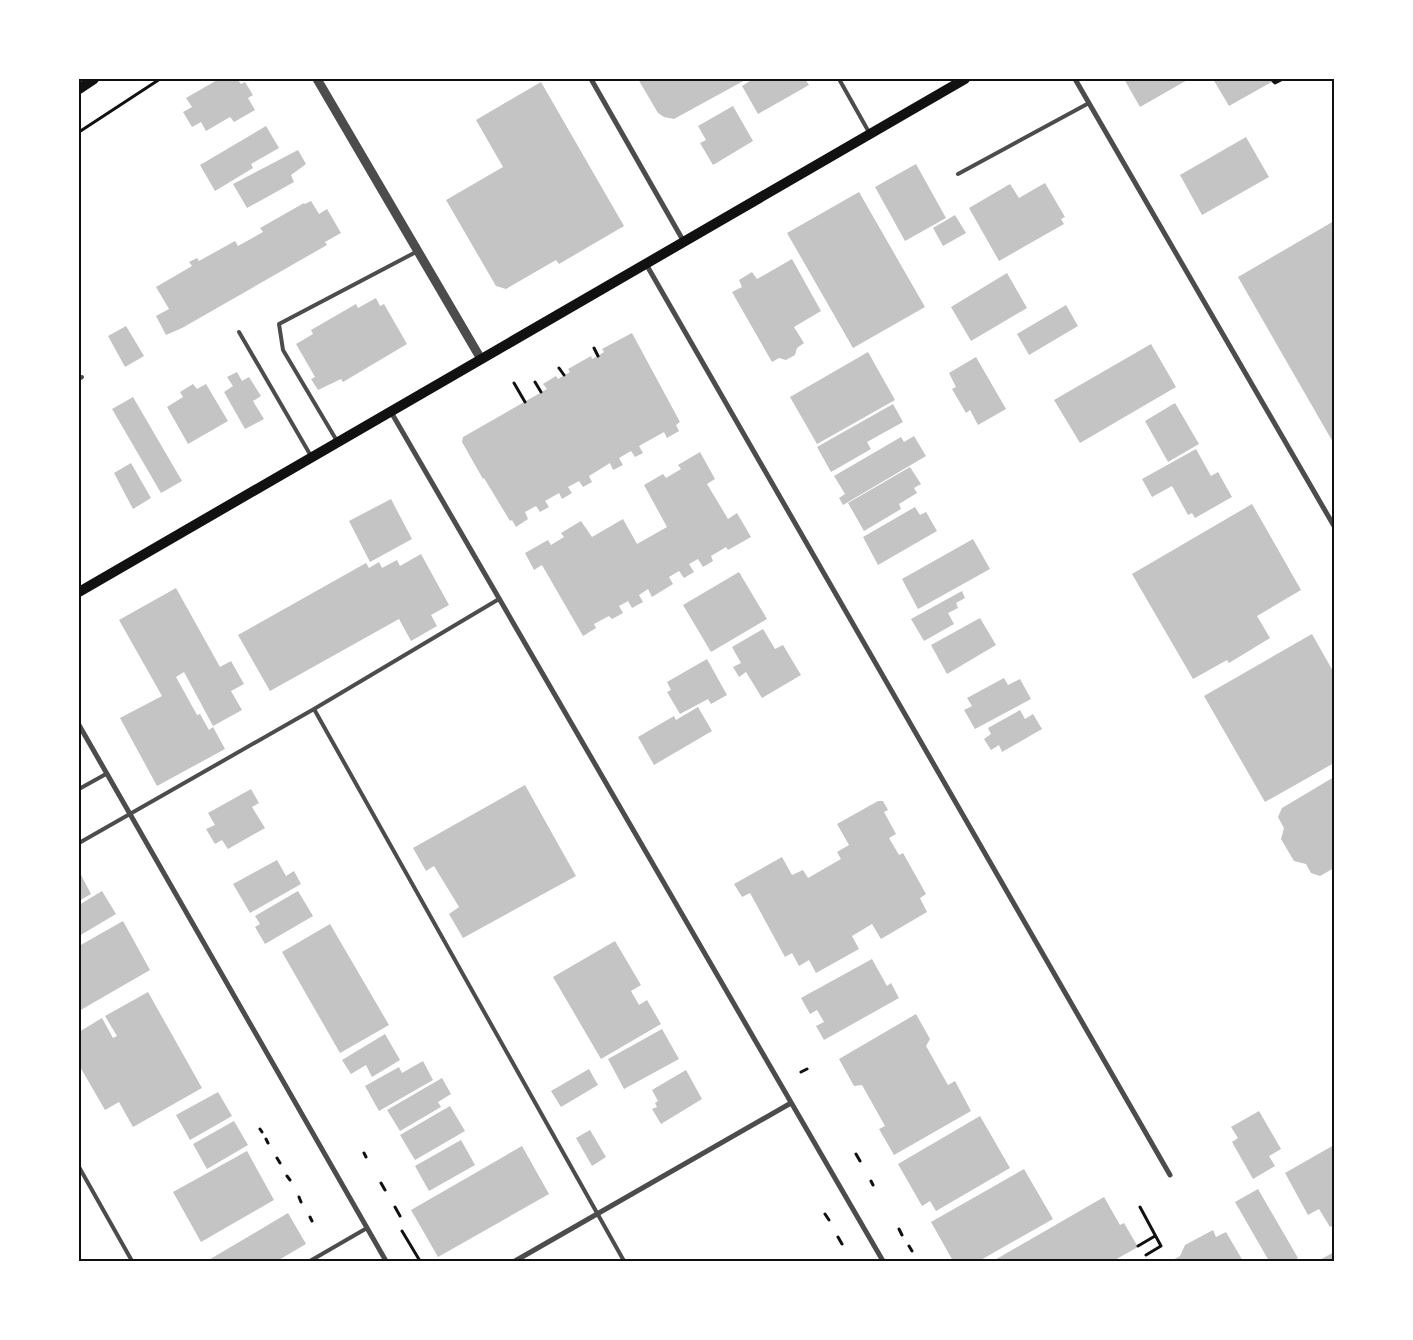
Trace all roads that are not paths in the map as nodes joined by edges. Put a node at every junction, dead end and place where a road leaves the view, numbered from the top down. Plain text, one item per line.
1 (94, 79) edge
2 (317, 79) edge
3 (591, 79) edge
4 (839, 79) edge
5 (965, 79) edge
6 (1075, 79) edge
7 (79, 89) edge
8 (1088, 103) junction
9 (870, 134) junction
10 (958, 174) dead end
11 (684, 242) junction
12 (416, 252) junction
13 (646, 264) junction
14 (239, 332) dead end
15 (481, 359) junction
16 (390, 412) junction
17 (338, 442) junction
18 (312, 458) junction
19 (1334, 526) edge
20 (79, 592) edge
21 (499, 599) junction
22 (314, 709) junction
23 (79, 725) edge
24 (106, 774) junction
25 (79, 789) edge
26 (130, 816) junction
27 (79, 843) edge
28 (791, 1103) junction
29 (79, 1167) edge
30 (1170, 1175) dead end
31 (597, 1214) junction
32 (367, 1228) junction
33 (132, 1261) edge
34 (310, 1261) edge
35 (386, 1261) edge
36 (515, 1261) edge
37 (624, 1261) edge
38 (882, 1261) edge

1 - 7 main road
2 - 12 street
3 - 11 street
4 - 9 lane
5 - 9 main road
6 - 8 street
8 - 10 lane
8 - 19 street
9 - 11 main road
11 - 13 main road
12 - 15 street
12 - 17 lane
13 - 15 main road
13 - 30 street
14 - 18 lane
15 - 16 main road
16 - 17 main road
16 - 21 street
17 - 18 main road
18 - 20 main road
21 - 22 lane
21 - 28 street
22 - 26 lane
22 - 31 lane
23 - 24 street
24 - 25 lane
24 - 26 street
26 - 27 lane
26 - 32 street
28 - 31 street
28 - 38 street
29 - 33 lane
31 - 36 street
31 - 37 lane
32 - 34 lane
32 - 35 street

